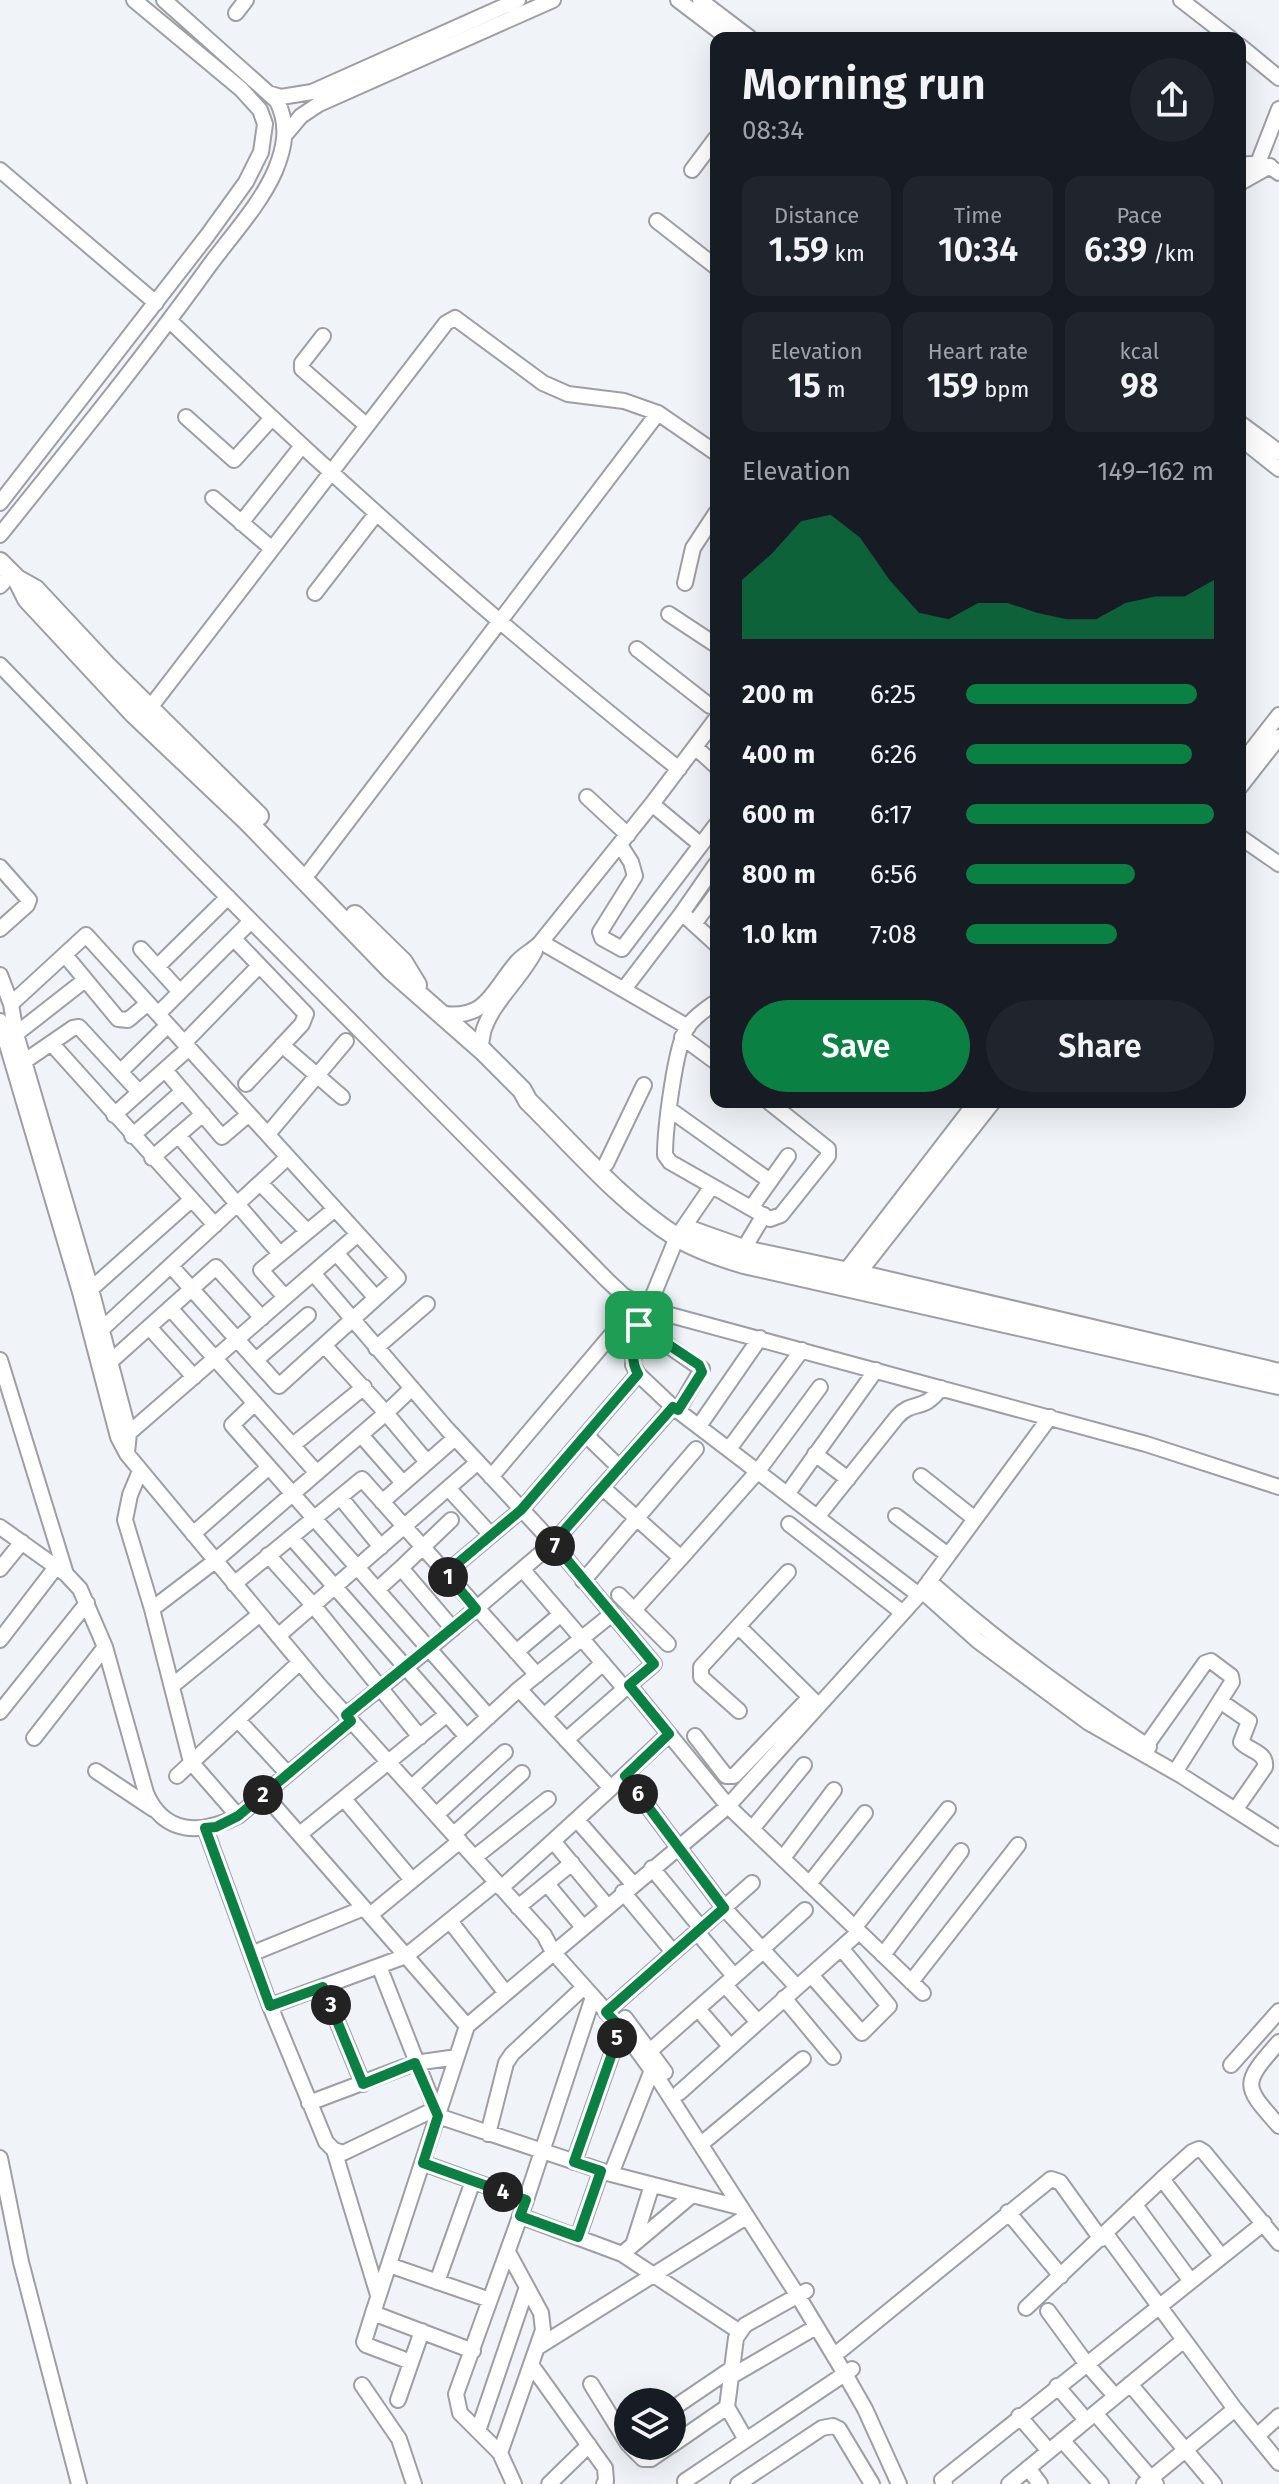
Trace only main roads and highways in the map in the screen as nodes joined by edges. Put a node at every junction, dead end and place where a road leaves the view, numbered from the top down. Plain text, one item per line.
1 (7, 575) edge
2 (425, 998) junction
3 (522, 1090) junction
4 (680, 1233) junction
5 (1279, 1373) edge
6 (1279, 1385) edge

1 - 2 main road
1 - 2 main road
2 - 3 main road
3 - 4 main road
3 - 4 main road
4 - 5 main road
4 - 6 main road

